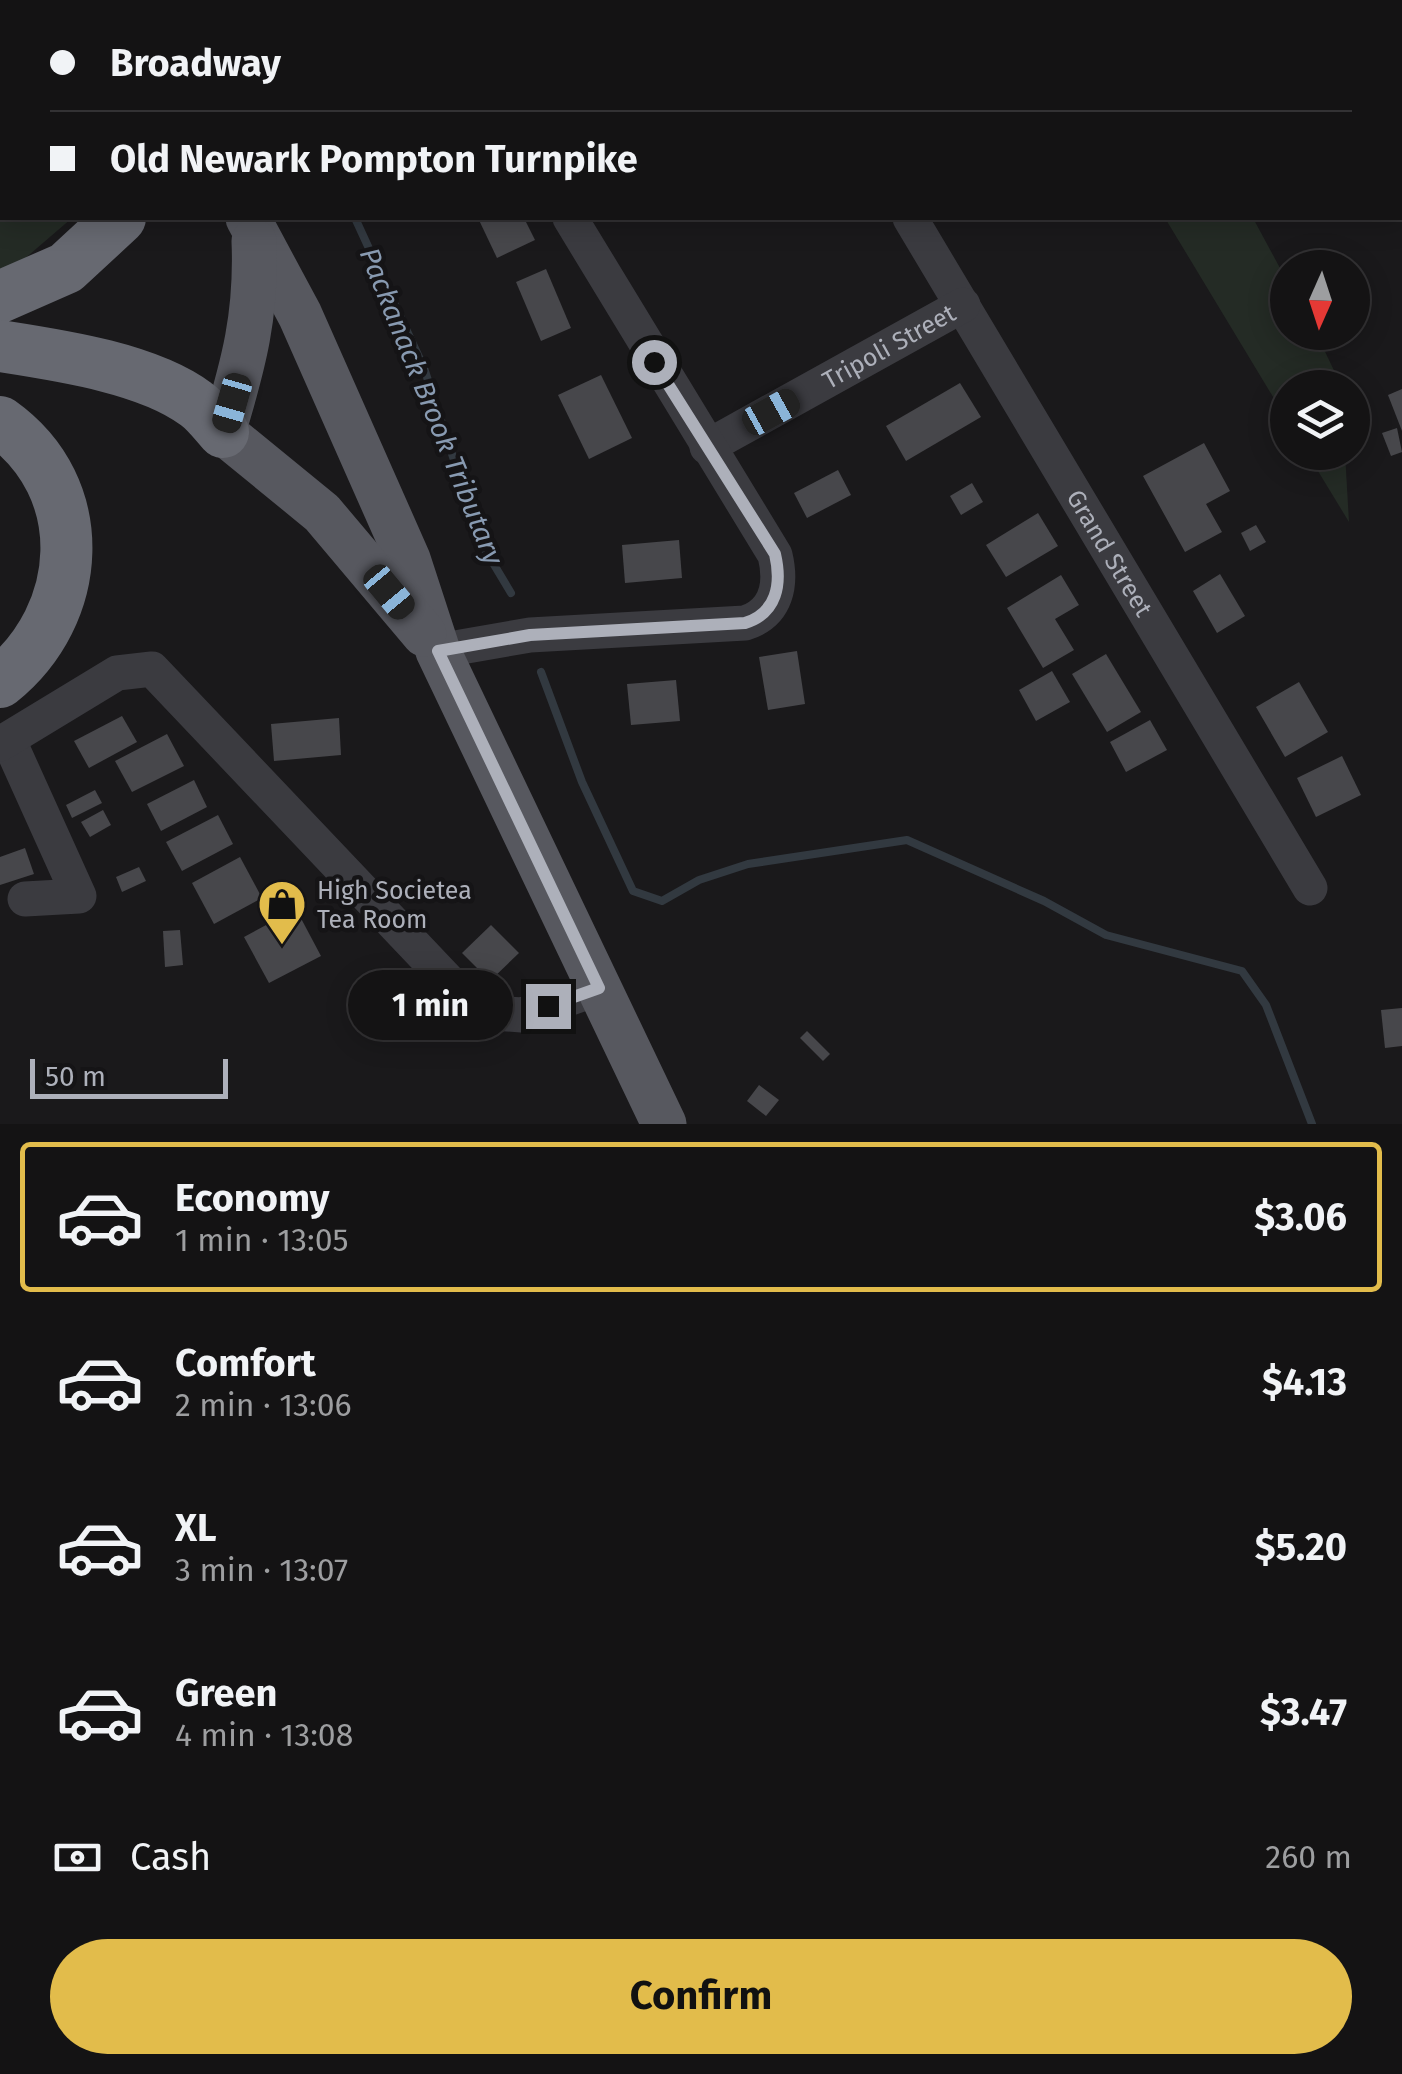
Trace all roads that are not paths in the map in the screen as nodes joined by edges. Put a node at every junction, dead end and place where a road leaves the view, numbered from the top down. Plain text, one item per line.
1 (118, 220) edge
2 (571, 220) edge
3 (911, 220) edge
4 (251, 223) edge
5 (0, 297) edge
6 (964, 306) junction
7 (0, 346) edge
8 (0, 376) edge
9 (0, 422) edge
10 (224, 432) junction
11 (707, 447) junction
12 (438, 651) junction
13 (0, 682) edge
14 (4, 742) edge
15 (1310, 888) dead end
16 (25, 899) dead end
17 (599, 988) junction
18 (664, 1124) edge

1 - 5 highway
2 - 11 street
3 - 6 street, Grand Street
4 - 10 main road
4 - 12 main road
6 - 11 street, Tripoli Street
6 - 15 street, Grand Street
7 - 10 highway
8 - 10 highway
9 - 13 highway
10 - 12 main road
11 - 12 street
12 - 17 main road
14 - 16 street
14 - 17 street
17 - 18 main road

